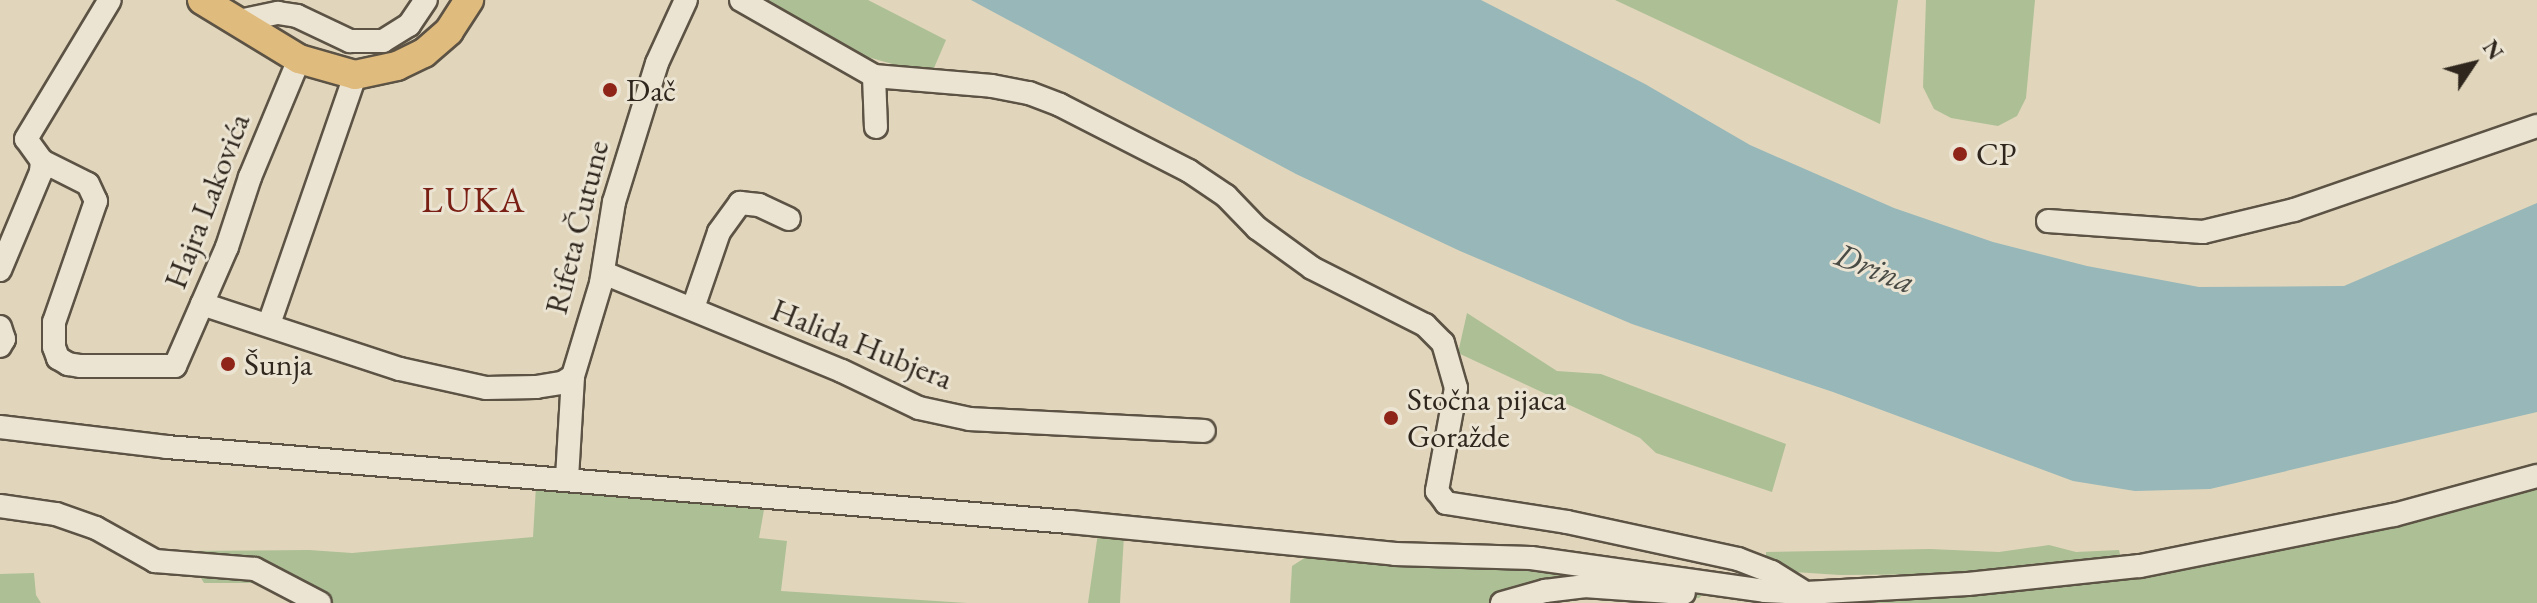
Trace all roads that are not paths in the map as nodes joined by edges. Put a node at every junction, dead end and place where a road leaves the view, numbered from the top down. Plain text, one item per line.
1 (110, 0) edge
2 (202, 0) edge
3 (426, 0) edge
4 (469, 0) edge
5 (686, 0) edge
6 (741, 0) edge
7 (239, 21) junction
8 (299, 59) junction
9 (355, 75) junction
10 (874, 76) junction
11 (2537, 126) edge
12 (876, 127) dead end
13 (42, 161) junction
14 (789, 219) dead end
15 (2048, 221) dead end
16 (0, 270) edge
17 (604, 273) junction
18 (202, 304) junction
19 (693, 308) junction
20 (269, 324) junction
21 (0, 327) edge
22 (0, 346) edge
23 (573, 376) junction
24 (0, 427) edge
25 (1204, 431) dead end
26 (2537, 476) edge
27 (567, 478) junction
28 (0, 506) edge
29 (1693, 592) edge
30 (1806, 593) junction
31 (320, 603) edge
32 (1502, 603) edge

1 - 13 street
2 - 7 main road
3 - 7 street
4 - 9 main road
5 - 17 street, Rifeta Čutune
6 - 10 street
7 - 8 main road
8 - 9 main road
8 - 18 street, Hajra Lakovića
9 - 20 street
10 - 12 street
10 - 30 street
11 - 15 street
13 - 16 street
13 - 18 street, Hajra Lakovića
14 - 19 street
17 - 19 street, Halida Hubjera
17 - 23 street, Rifeta Čutune
18 - 20 street
19 - 25 street, Halida Hubjera
20 - 23 street
21 - 22 street
23 - 27 street, Rifeta Čutune
24 - 27 street
26 - 30 street
27 - 29 street
28 - 31 street
29 - 30 street
29 - 32 street

